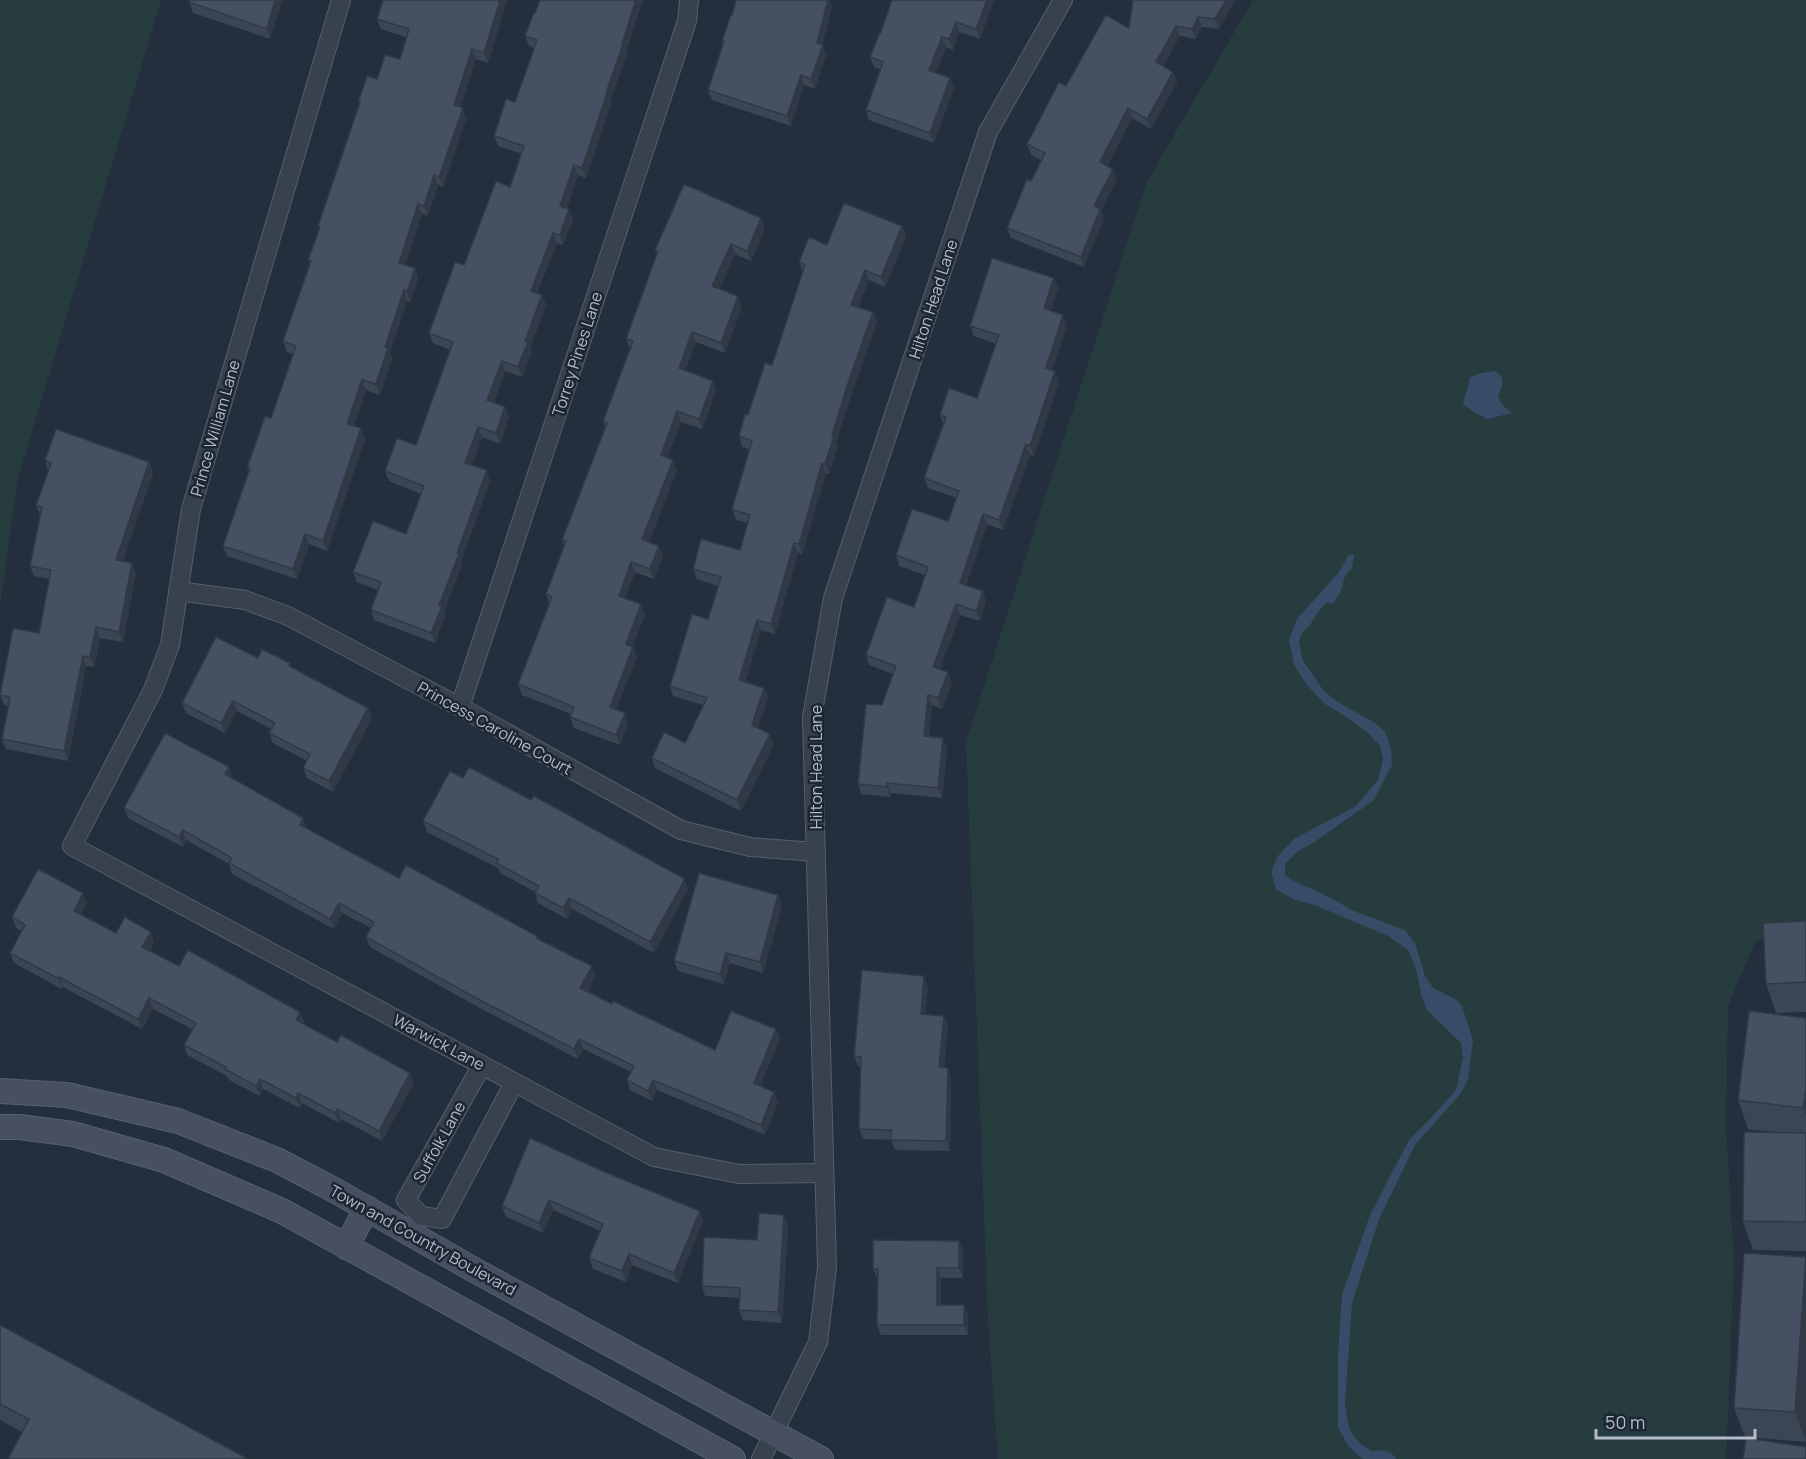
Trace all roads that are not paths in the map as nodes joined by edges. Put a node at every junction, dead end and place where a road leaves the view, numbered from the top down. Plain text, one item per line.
1 (341, 0) edge
2 (689, 0) edge
3 (1063, 0) edge
4 (178, 591) junction
5 (460, 707) junction
6 (72, 846) joint
7 (816, 852) junction
8 (482, 1065) junction
9 (514, 1083) junction
10 (0, 1091) edge
11 (58, 1095) junction
12 (0, 1127) edge
13 (54, 1132) junction
14 (824, 1173) junction
15 (367, 1208) junction
16 (416, 1225) junction
17 (346, 1247) junction
18 (774, 1433) junction
19 (734, 1459) edge
20 (761, 1459) edge
21 (821, 1459) edge

1 - 4 street, Prince William Lane
2 - 5 street, Torrey Pines Lane
3 - 7 street, Hilton Head Lane
4 - 5 street, Princess Caroline Court
4 - 6 street, Prince William Lane
5 - 7 street, Princess Caroline Court
6 - 8 street, Warwick Lane
7 - 14 street, Hilton Head Lane
8 - 9 street, Warwick Lane
8 - 16 street, Suffolk Lane
9 - 14 street, Warwick Lane
9 - 16 street
10 - 11 main road, Town and Country Boulevard
11 - 13 main road
11 - 15 main road, Town and Country Boulevard
12 - 13 main road
13 - 17 main road
14 - 18 street, Hilton Head Lane
15 - 16 main road, Town and Country Boulevard
15 - 17 main road
16 - 18 main road, Town and Country Boulevard
17 - 19 main road
18 - 20 street, Hilton Head Lane
18 - 21 main road, Town and Country Boulevard

